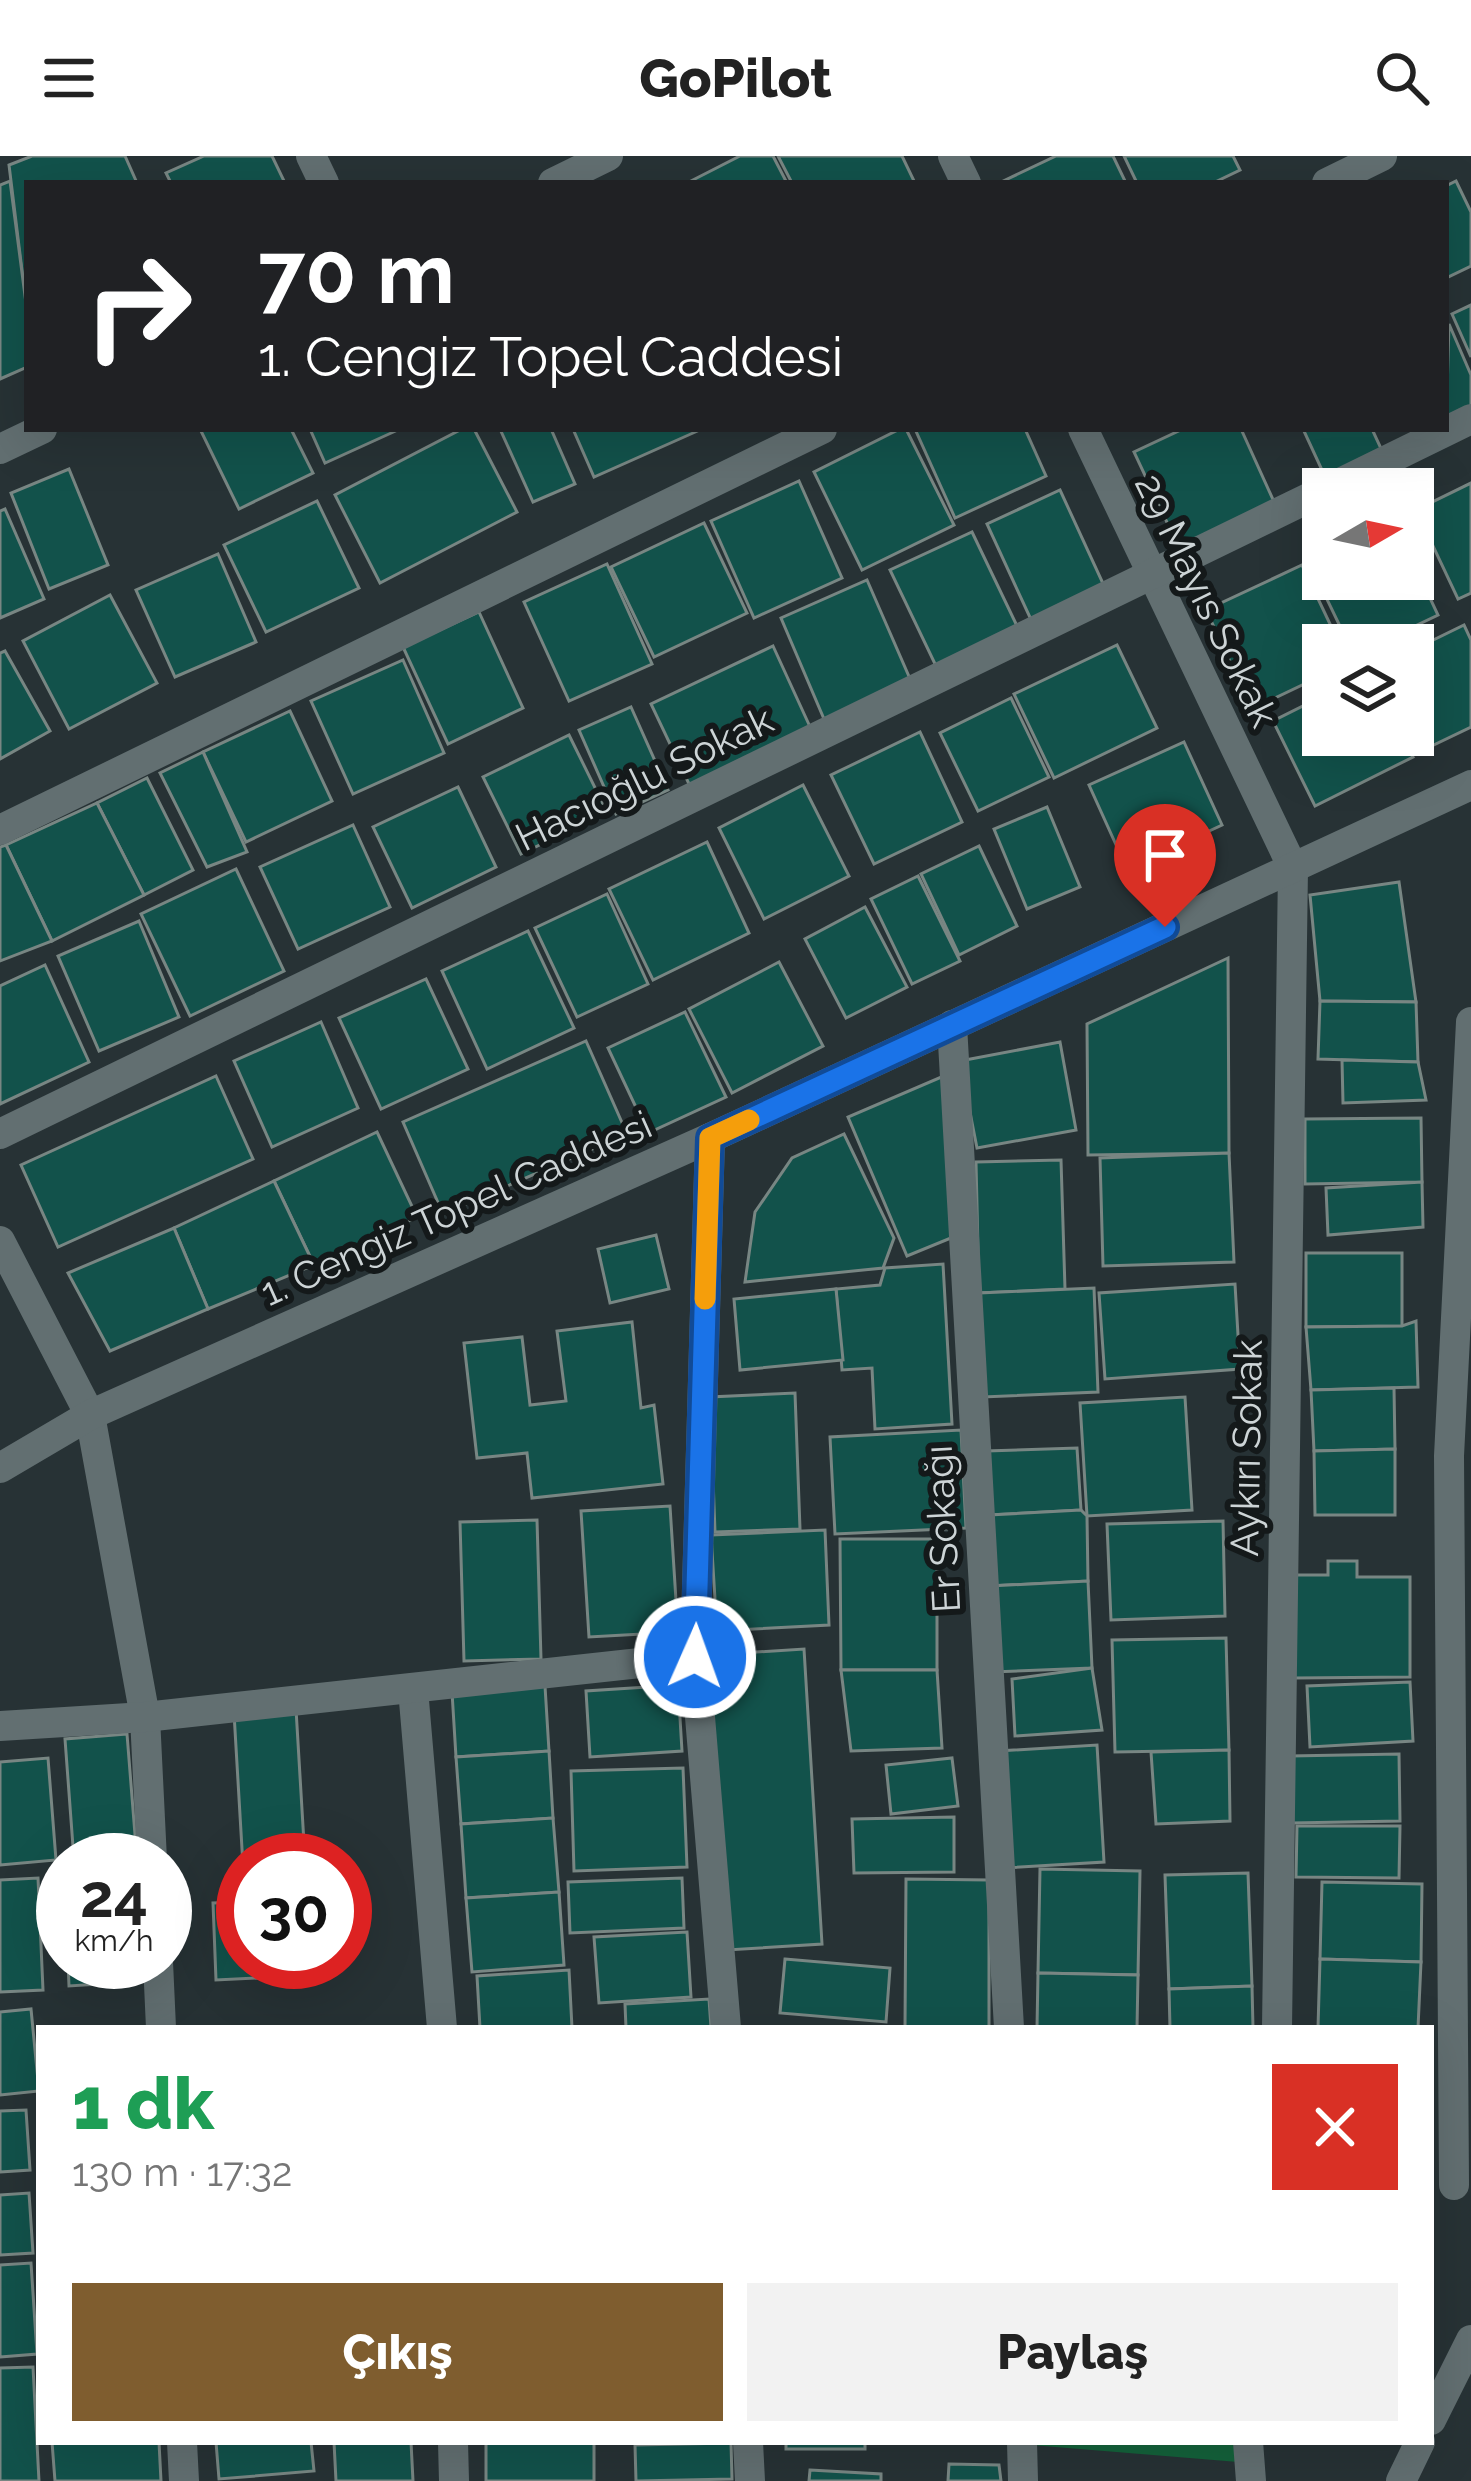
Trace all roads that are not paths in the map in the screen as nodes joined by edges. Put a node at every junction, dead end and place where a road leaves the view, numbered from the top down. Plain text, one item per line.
1 (608, 156) edge
2 (1382, 156) edge
3 (559, 180) edge
4 (1333, 180) edge
5 (36, 432) edge
6 (816, 432) edge
7 (1084, 432) edge
8 (1444, 432) edge
9 (0, 449) edge
10 (1370, 468) edge
11 (1302, 501) edge
12 (1150, 575) junction
13 (1471, 785) edge
14 (0, 830) edge
15 (1293, 868) junction
16 (1471, 1022) edge
17 (952, 1025) junction
18 (0, 1134) edge
19 (710, 1138) junction
20 (0, 1241) edge
21 (90, 1414) junction
22 (0, 1468) edge
23 (695, 1657) junction
24 (413, 1689) junction
25 (145, 1717) junction
26 (0, 1726) edge
27 (151, 1833) edge
28 (159, 1989) edge
29 (161, 2025) edge
30 (442, 2025) edge
31 (726, 2025) edge
32 (1009, 2025) edge
33 (1277, 2025) edge
34 (1452, 2184) edge
35 (1471, 2340) edge
36 (1434, 2414) edge
37 (182, 2445) edge
38 (454, 2445) edge
39 (748, 2445) edge
40 (1022, 2445) edge
41 (1248, 2445) edge
42 (1419, 2445) edge
43 (184, 2481) edge
44 (454, 2481) edge
45 (750, 2481) edge
46 (1023, 2481) edge
47 (1251, 2481) edge
48 (1401, 2481) edge

1 - 3 street
2 - 4 street
5 - 9 street
6 - 14 street
7 - 12 street, 29 Mayıs Sokak
8 - 10 street, Hacıoğlu Sokak
11 - 12 street, Hacıoğlu Sokak
12 - 15 street, 29 Mayıs Sokak
12 - 18 street, Hacıoğlu Sokak
13 - 15 street, 1. Cengiz Topel Caddesi
15 - 17 street, 1. Cengiz Topel Caddesi
15 - 33 street, Aykırı Sokak
16 - 34 street
17 - 19 street, 1. Cengiz Topel Caddesi
17 - 32 street, Er Sokağı
19 - 21 street, 1. Cengiz Topel Caddesi
19 - 23 street
20 - 21 street
21 - 22 street, 1. Cengiz Topel Caddesi
21 - 25 street
23 - 24 street
23 - 31 street
24 - 25 street
24 - 30 street
25 - 26 street
25 - 27 street
28 - 29 street
35 - 36 street
37 - 43 street
38 - 44 street
39 - 45 street
40 - 46 street
41 - 47 street
42 - 48 street

